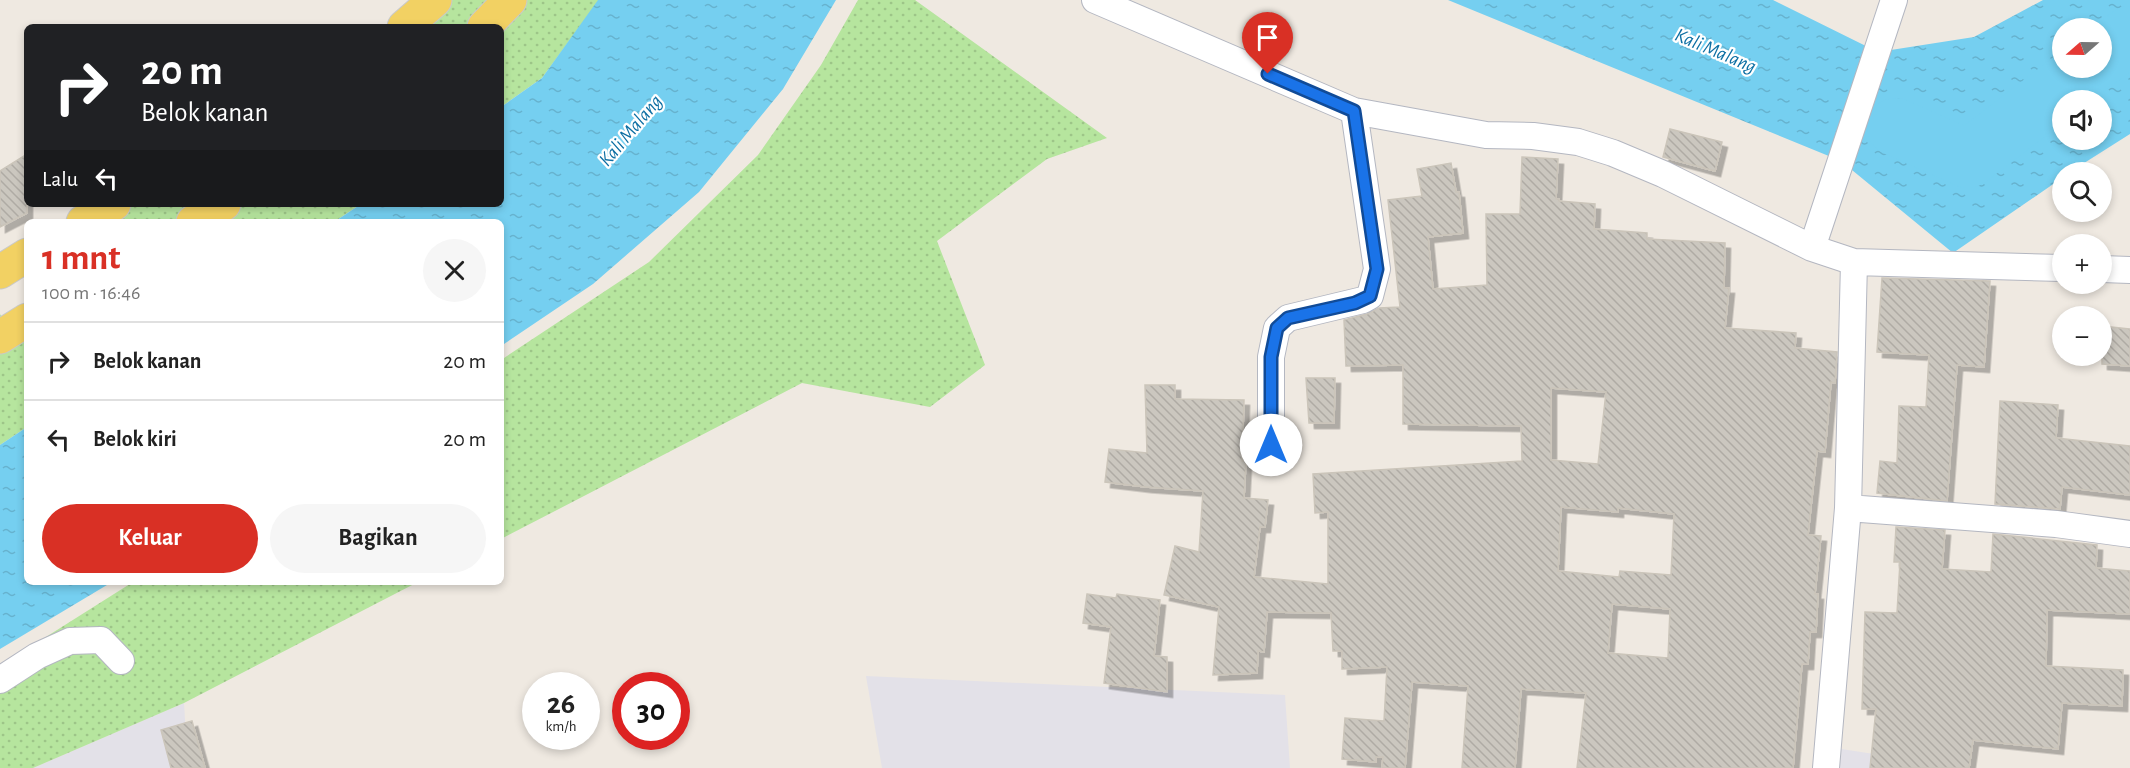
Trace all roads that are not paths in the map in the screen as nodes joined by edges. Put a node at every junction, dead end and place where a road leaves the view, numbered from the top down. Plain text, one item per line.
1 (435, 0) edge
2 (510, 0) edge
3 (1095, 0) edge
4 (1893, 7) edge
5 (410, 24) edge
6 (487, 24) edge
7 (1354, 111) junction
8 (109, 207) edge
9 (219, 207) edge
10 (88, 219) edge
11 (198, 219) edge
12 (1815, 238) junction
13 (24, 257) edge
14 (1854, 262) junction
15 (2052, 268) edge
16 (2112, 269) edge
17 (2130, 270) edge
18 (0, 272) edge
19 (1271, 445) dead end
20 (1848, 508) junction
21 (2130, 534) edge
22 (121, 661) dead end
23 (0, 680) edge
24 (1826, 768) edge

1 - 5 main road
2 - 6 main road
3 - 7 street
4 - 12 street
7 - 12 street
7 - 19 street
8 - 10 main road
9 - 11 main road
12 - 14 street
13 - 18 main road
14 - 15 street
14 - 20 street
16 - 17 street
20 - 21 street
20 - 24 street
22 - 23 street

